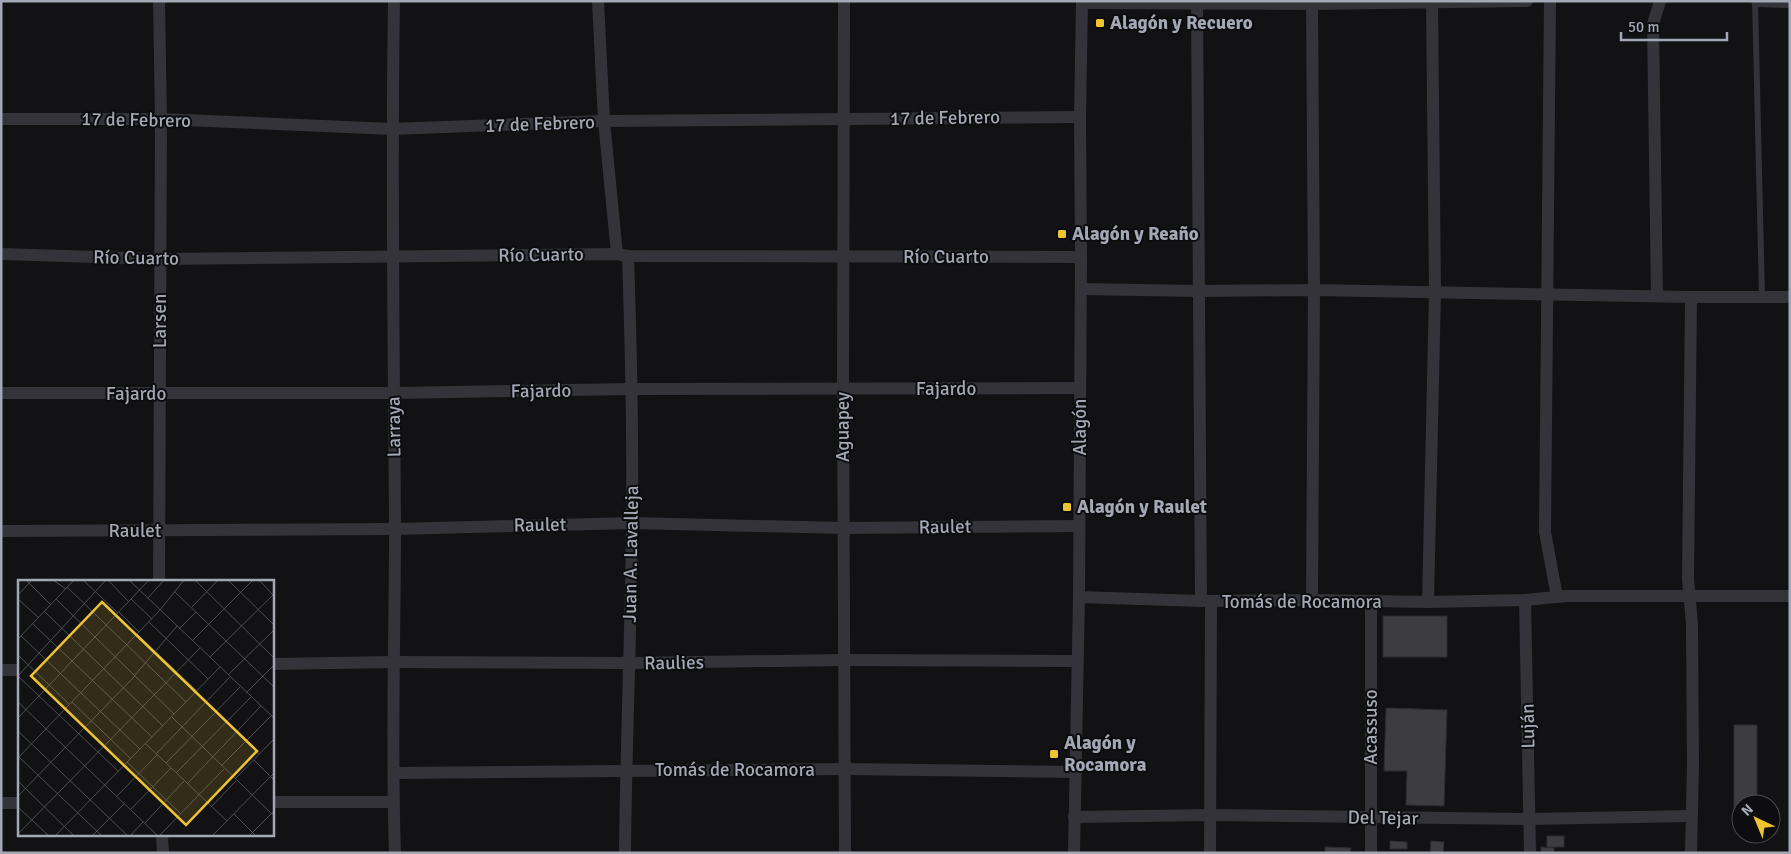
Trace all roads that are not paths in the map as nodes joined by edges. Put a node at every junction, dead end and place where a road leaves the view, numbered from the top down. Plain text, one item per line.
1 (159, 1) edge
2 (394, 1) edge
3 (598, 1) edge
4 (844, 1) edge
5 (1527, 1) edge
6 (1550, 1) edge
7 (1660, 1) edge
8 (1756, 1) edge
9 (1082, 2) edge
10 (1197, 2) edge
11 (1432, 2) edge
12 (1790, 2) edge
13 (1312, 3) edge
14 (1080, 117) junction
15 (1, 119) edge
16 (161, 119) junction
17 (845, 119) junction
18 (604, 121) junction
19 (392, 129) junction
20 (1, 254) edge
21 (623, 255) junction
22 (844, 256) junction
23 (1081, 257) junction
24 (394, 258) junction
25 (161, 259) junction
26 (1081, 289) junction
27 (1314, 290) junction
28 (1198, 291) junction
29 (1435, 292) junction
30 (1546, 295) junction
31 (1657, 296) junction
32 (1762, 296) junction
33 (1690, 297) junction
34 (1790, 297) edge
35 (1080, 388) junction
36 (632, 389) junction
37 (843, 390) junction
38 (1, 393) edge
39 (394, 393) junction
40 (160, 394) junction
41 (632, 523) junction
42 (1079, 526) junction
43 (843, 528) junction
44 (395, 529) junction
45 (158, 530) junction
46 (1, 531) edge
47 (159, 580) edge
48 (1690, 596) junction
49 (1790, 596) edge
50 (1079, 597) junction
51 (1557, 597) junction
52 (1312, 600) junction
53 (1525, 600) junction
54 (1206, 601) junction
55 (1371, 602) junction
56 (1428, 602) junction
57 (843, 660) junction
58 (1076, 661) junction
59 (394, 662) junction
60 (274, 664) edge
61 (630, 664) junction
62 (1, 670) edge
63 (18, 670) edge
64 (846, 770) junction
65 (626, 771) junction
66 (1076, 772) junction
67 (394, 773) junction
68 (274, 802) edge
69 (393, 802) junction
70 (1, 803) edge
71 (18, 803) edge
72 (1210, 815) junction
73 (1691, 816) junction
74 (1074, 817) junction
75 (1372, 818) junction
76 (1530, 819) junction
77 (162, 836) edge
78 (163, 853) edge
79 (395, 853) edge
80 (625, 853) edge
81 (845, 853) edge
82 (1074, 853) edge
83 (1210, 853) edge
84 (1371, 853) edge
85 (1530, 853) edge
86 (1691, 853) edge

1 - 16 street, Larsen
2 - 19 street, Larraya
3 - 18 street, Juan A. Lavalleja
4 - 17 street, Aguapey
5 - 11 street
6 - 30 street
7 - 31 street
8 - 12 street
8 - 32 lane
9 - 10 street
9 - 14 street, Alagón
10 - 13 street
10 - 28 street
11 - 13 street
11 - 29 street
13 - 27 street
14 - 17 street, 17 de Febrero
14 - 23 street, Alagón
15 - 16 street, 17 de Febrero
16 - 19 street, 17 de Febrero
16 - 25 street, Larsen
17 - 18 street, 17 de Febrero
17 - 22 street, Aguapey
18 - 19 street, 17 de Febrero
18 - 21 street, Juan A. Lavalleja
19 - 24 street, Larraya
20 - 25 street, Río Cuarto
21 - 22 street, Río Cuarto
21 - 24 street, Río Cuarto
21 - 36 street, Juan A. Lavalleja
22 - 23 street, Río Cuarto
22 - 37 street, Aguapey
23 - 26 street, Alagón
24 - 25 street, Río Cuarto
24 - 39 street, Larraya
25 - 40 street, Larsen
26 - 28 street
26 - 35 street, Alagón
27 - 28 street
27 - 29 street
27 - 52 street
28 - 54 street
29 - 30 street
29 - 56 street
30 - 31 street
30 - 51 street
31 - 33 street
32 - 33 street
32 - 34 street
33 - 48 street
35 - 37 street, Fajardo
35 - 42 street, Alagón
36 - 37 street, Fajardo
36 - 39 street, Fajardo
36 - 41 street, Juan A. Lavalleja
37 - 43 street, Aguapey
38 - 40 street, Fajardo
39 - 40 street, Fajardo
39 - 44 street, Larraya
40 - 45 street, Larsen
41 - 43 street, Raulet
41 - 44 street, Raulet
41 - 61 street, Juan A. Lavalleja
42 - 43 street, Raulet
42 - 50 street, Alagón
43 - 57 street, Aguapey
44 - 45 street, Raulet
44 - 59 street, Larraya
45 - 46 street, Raulet
45 - 47 street, Larsen
48 - 49 street, Tomás de Rocamora
48 - 51 street, Tomás de Rocamora
48 - 73 street
50 - 54 street, Tomás de Rocamora
50 - 58 street, Alagón
51 - 53 street, Tomás de Rocamora
52 - 54 street, Tomás de Rocamora
52 - 55 street, Tomás de Rocamora
53 - 56 street, Tomás de Rocamora
53 - 76 street, Luján
54 - 72 street
55 - 56 street, Tomás de Rocamora
55 - 75 street, Acassuso
57 - 58 street, Raulies
57 - 61 street, Raulies
57 - 64 street, Aguapey
58 - 66 street, Alagón
59 - 60 street, Raulies
59 - 61 street, Raulies
59 - 67 street, Larraya
61 - 65 street, Juan A. Lavalleja
62 - 63 street
64 - 65 street, Tomás de Rocamora
64 - 66 street, Tomás de Rocamora
64 - 81 street, Aguapey
65 - 67 street, Tomás de Rocamora
65 - 80 street, Juan A. Lavalleja
66 - 74 street, Alagón
67 - 69 street, Larraya
68 - 69 street
69 - 79 street, Larraya
70 - 71 street
72 - 74 street, Del Tejar
72 - 75 street, Del Tejar
72 - 83 street
73 - 76 street, Del Tejar
73 - 86 street
74 - 82 street, Alagón
75 - 76 street, Del Tejar
75 - 84 street, Acassuso
76 - 85 street, Luján
77 - 78 street

